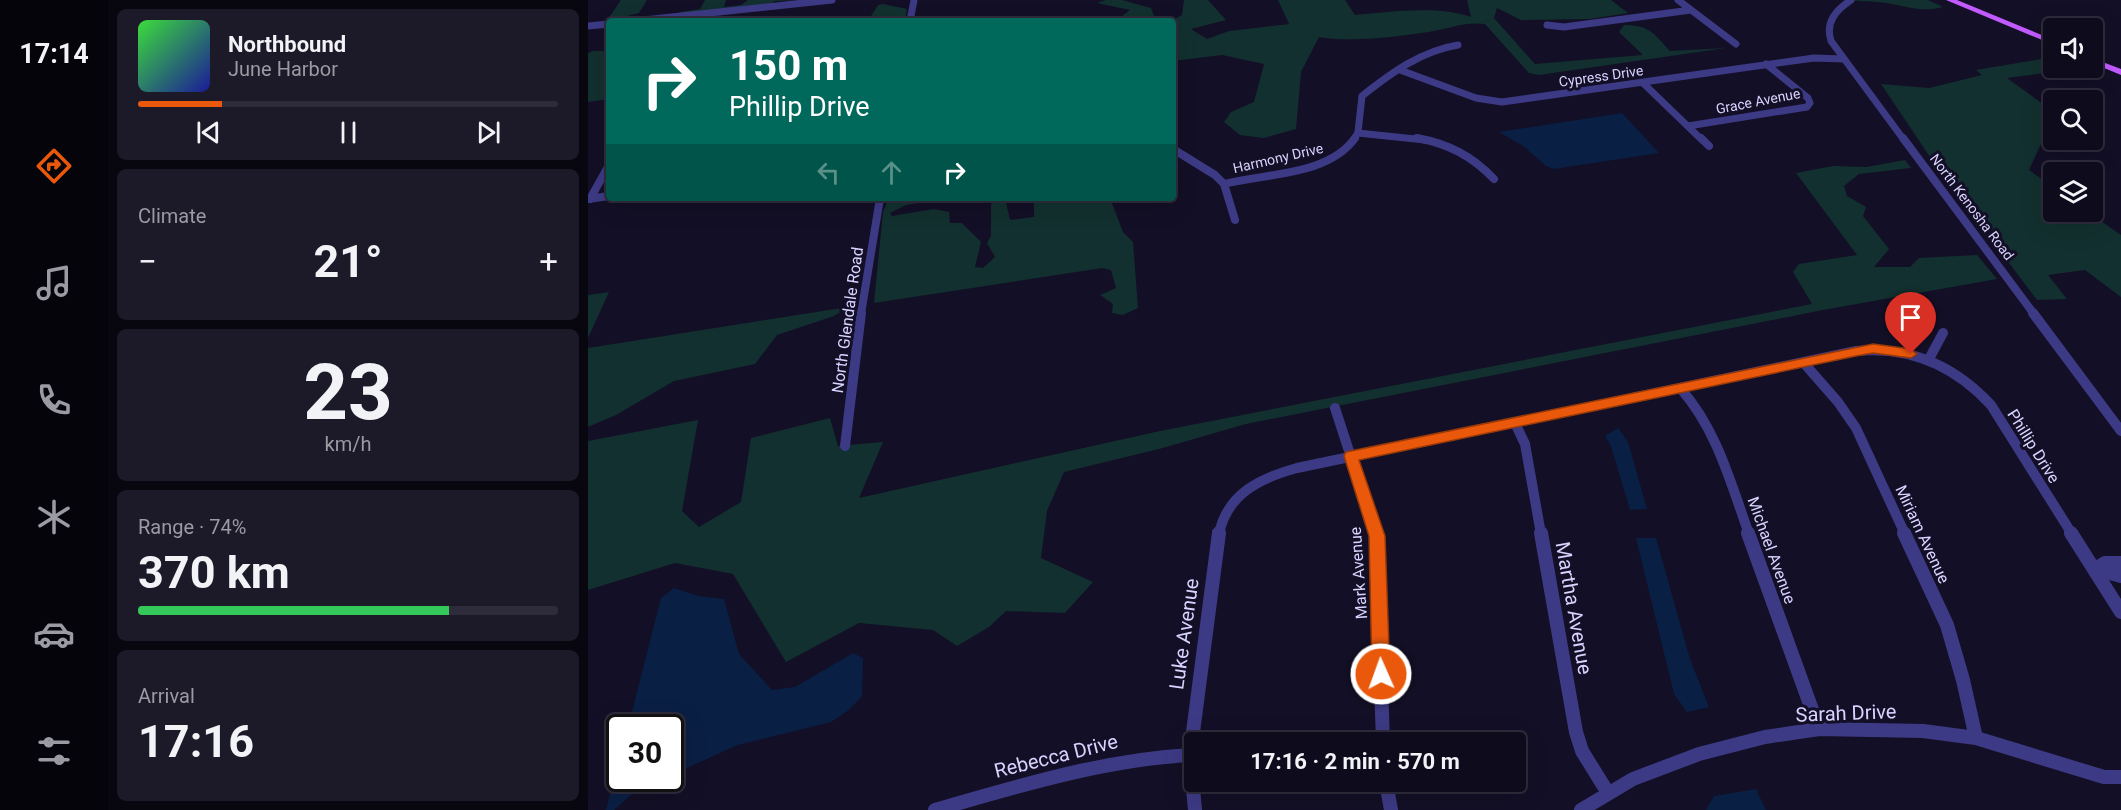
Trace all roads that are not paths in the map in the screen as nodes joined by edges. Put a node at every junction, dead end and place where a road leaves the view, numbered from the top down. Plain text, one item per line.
1 (832, 0) edge
2 (914, 0) edge
3 (1678, 0) edge
4 (1851, 0) edge
5 (1950, 0) edge
6 (1691, 10) junction
7 (662, 18) edge
8 (911, 18) edge
9 (606, 24) edge
10 (588, 26) edge
11 (1547, 26) dead end
12 (2043, 38) edge
13 (1736, 44) dead end
14 (1458, 45) dead end
15 (1844, 61) junction
16 (1766, 64) junction
17 (2103, 65) edge
18 (1400, 70) junction
19 (2121, 72) edge
20 (1643, 83) junction
21 (1688, 126) junction
22 (1358, 133) junction
23 (1709, 146) dead end
24 (1176, 151) edge
25 (606, 170) edge
26 (1494, 179) dead end
27 (1224, 184) junction
28 (606, 196) edge
29 (589, 199) edge
30 (880, 201) edge
31 (1235, 220) dead end
32 (1943, 333) dead end
33 (1929, 359) junction
34 (1803, 362) junction
35 (1681, 389) junction
36 (1335, 408) dead end
37 (1515, 423) junction
38 (2121, 431) edge
39 (845, 446) dead end
40 (1351, 456) junction
41 (1260, 480) joint
42 (2121, 563) edge
43 (2095, 569) junction
44 (2121, 576) edge
45 (2121, 612) edge
46 (1819, 729) junction
47 (1193, 732) edge
48 (1383, 732) edge
49 (1976, 738) junction
50 (1184, 755) edge
51 (2121, 777) edge
52 (1193, 792) edge
53 (1388, 792) edge
54 (1608, 793) junction
55 (935, 810) edge
56 (1195, 810) edge
57 (1391, 810) edge
58 (1581, 810) edge

1 - 7 street
2 - 8 street
3 - 6 street
4 - 15 street, North Kenosha Road
5 - 12 main road
6 - 11 street
6 - 13 street
9 - 10 street
14 - 18 street
15 - 16 street, Cypress Drive
15 - 38 street, North Kenosha Road
16 - 20 street, Cypress Drive
16 - 21 street, Grace Avenue
17 - 19 main road
18 - 20 street, Cypress Drive
18 - 22 street
20 - 21 street
21 - 23 street
22 - 26 street
22 - 27 street, Harmony Drive
24 - 27 street
25 - 29 street
27 - 31 street
28 - 29 street
30 - 39 street, North Glendale Road
32 - 33 street
33 - 34 street, Phillip Drive
33 - 43 street, Phillip Drive
34 - 35 street, Phillip Drive
34 - 49 street, Miriam Avenue
35 - 37 street, Phillip Drive
35 - 46 street, Michael Avenue
36 - 40 street, Mark Avenue
37 - 40 street, Phillip Drive
37 - 54 street, Martha Avenue
40 - 41 street, Phillip Drive
40 - 48 street, Mark Avenue
41 - 47 street, Luke Avenue
42 - 43 street
43 - 44 street
43 - 45 street
46 - 49 street, Sarah Drive
46 - 54 street, Sarah Drive
49 - 51 street, Sarah Drive
50 - 55 street, Rebecca Drive
52 - 56 street, Luke Avenue
53 - 57 street
54 - 58 street, Sarah Drive

